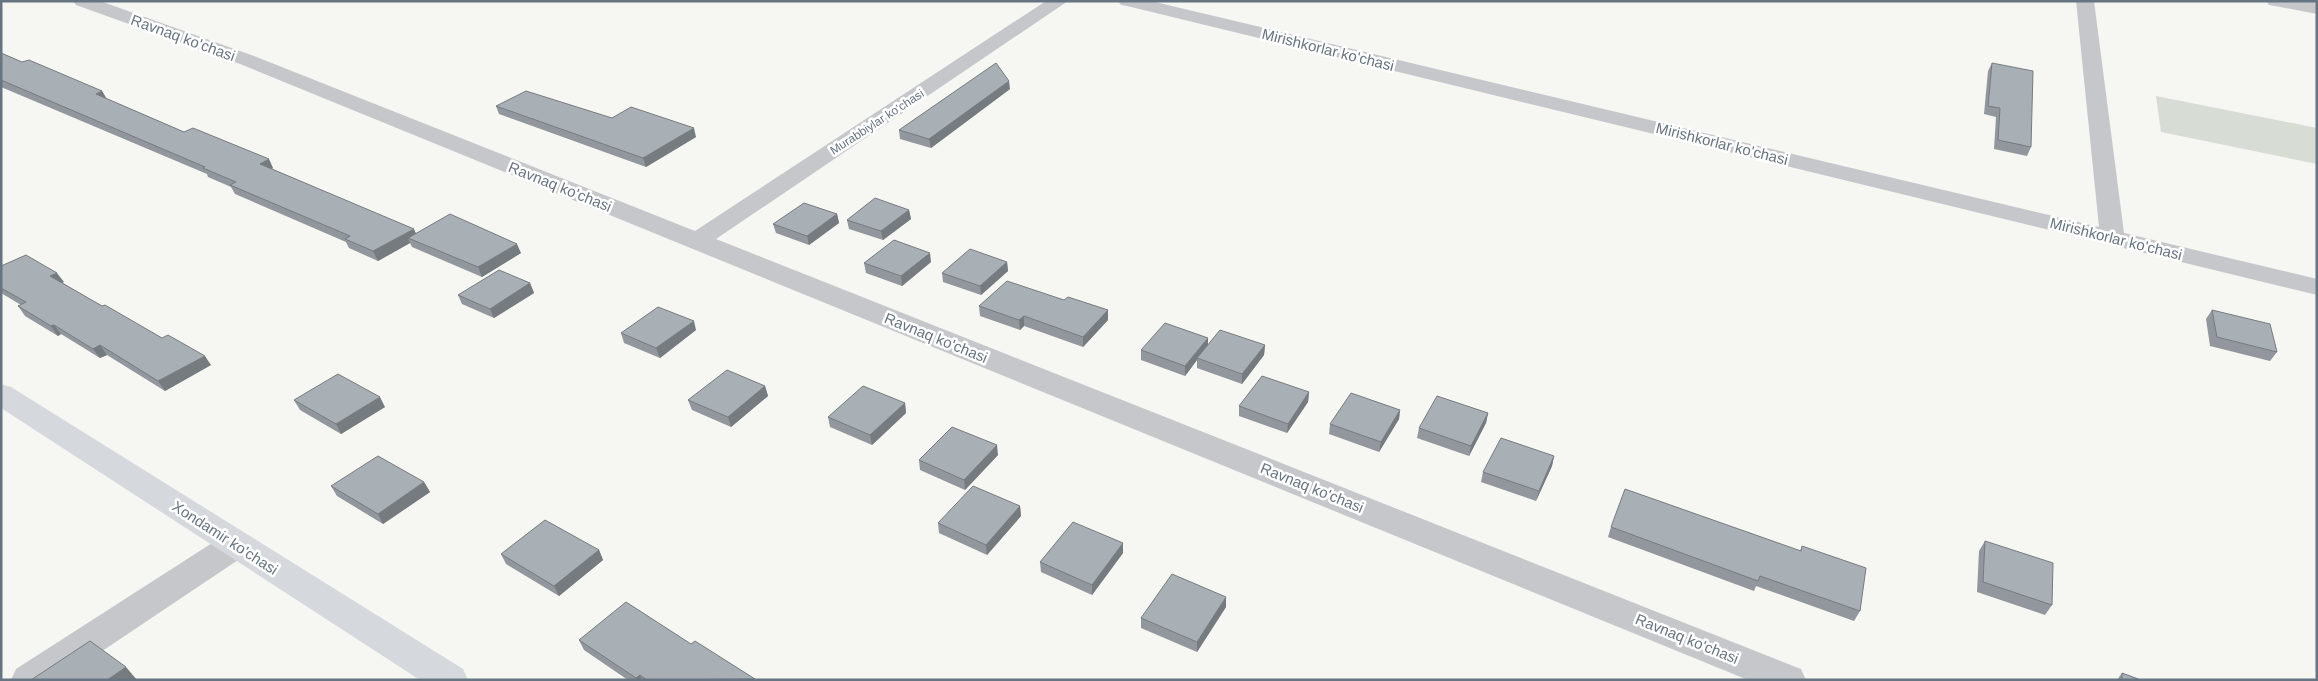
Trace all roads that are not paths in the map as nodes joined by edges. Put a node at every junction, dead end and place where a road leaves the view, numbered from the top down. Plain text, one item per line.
1 (82, 1) edge
2 (1059, 1) edge
3 (1128, 1) edge
4 (2085, 1) edge
5 (2275, 1) edge
6 (2317, 8) edge
7 (2112, 238) junction
8 (695, 242) junction
9 (2317, 287) edge
10 (1, 394) edge
11 (235, 544) junction
12 (29, 680) edge
13 (450, 680) edge
14 (1788, 680) edge

1 - 8 street, Ravnaq ko'chasi
2 - 8 street, Murabbiylar ko'chasi
3 - 7 street, Mirishkorlar ko'chasi
4 - 7 street
5 - 6 street
7 - 9 street, Mirishkorlar ko'chasi
8 - 14 street, Ravnaq ko'chasi
10 - 11 main road, Xondamir ko'chasi
11 - 12 street
11 - 13 main road, Xondamir ko'chasi

